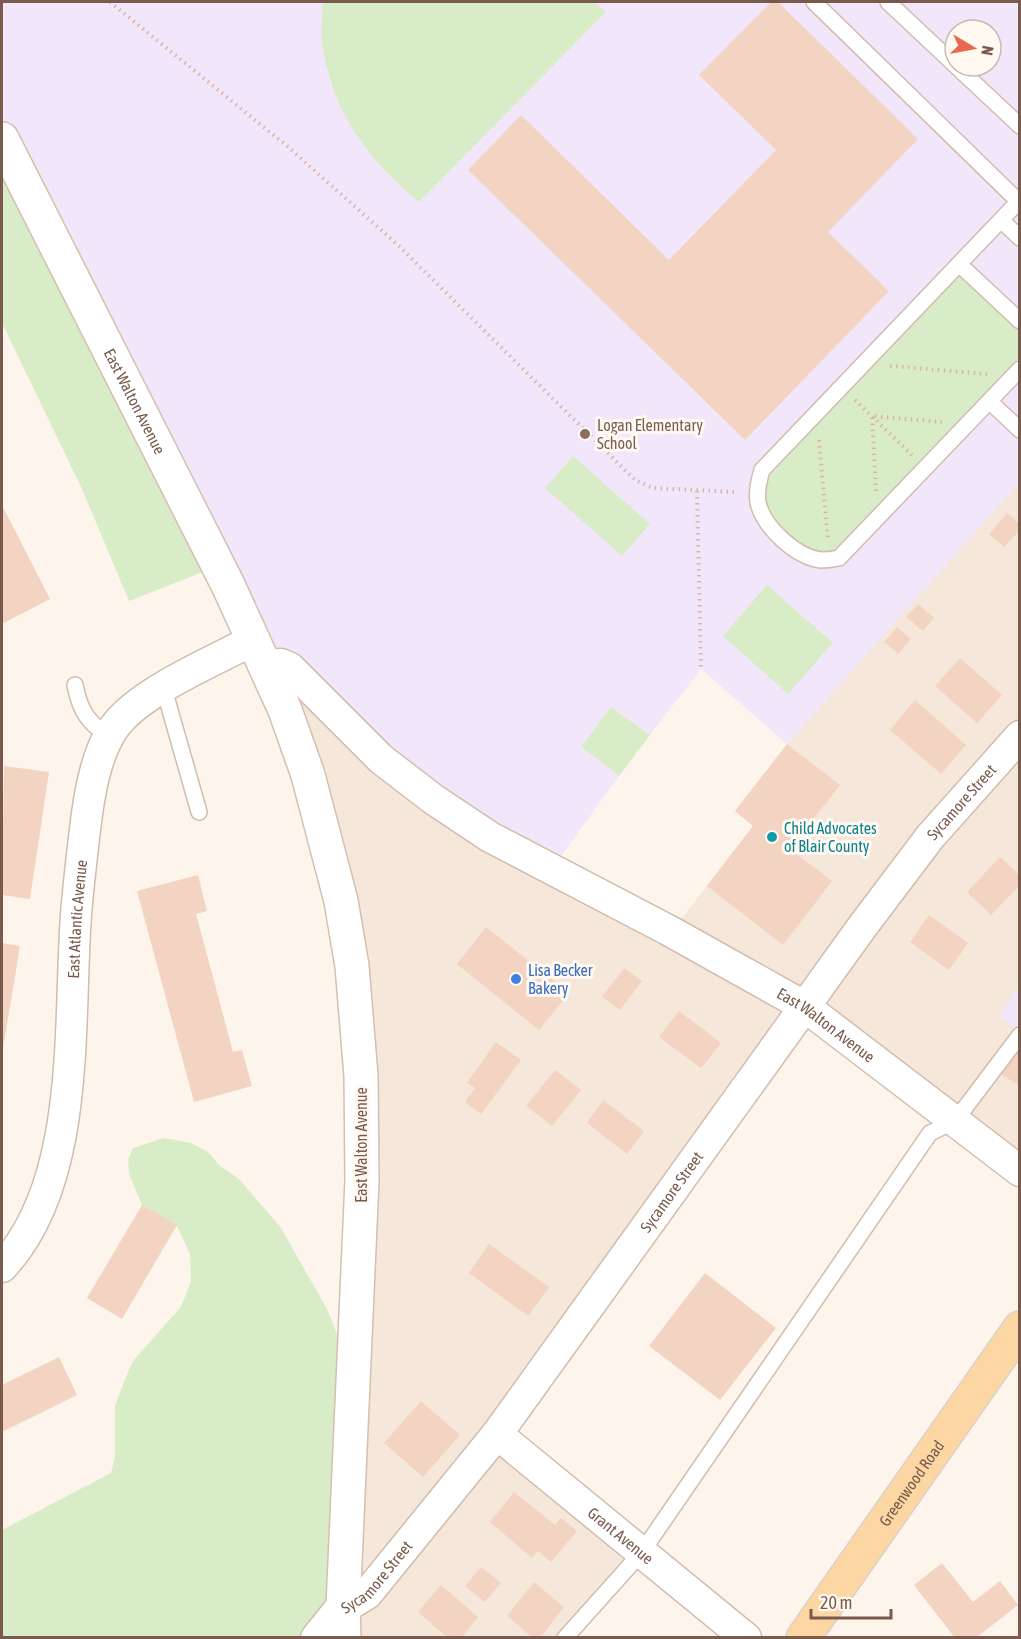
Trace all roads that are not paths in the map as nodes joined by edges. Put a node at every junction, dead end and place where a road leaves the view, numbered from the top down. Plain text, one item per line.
1 (814, 2) edge
2 (888, 2) edge
3 (943, 53) edge
4 (970, 78) edge
5 (1020, 126) edge
6 (2, 139) edge
7 (1019, 201) edge
8 (1001, 220) junction
9 (1020, 238) edge
10 (960, 265) junction
11 (1020, 321) edge
12 (1016, 373) edge
13 (989, 401) junction
14 (1020, 430) edge
15 (259, 652) junction
16 (75, 685) dead end
17 (164, 689) junction
18 (1020, 736) edge
19 (110, 737) junction
20 (199, 812) dead end
21 (804, 1006) junction
22 (1020, 1035) edge
23 (955, 1121) junction
24 (1020, 1171) edge
25 (2, 1267) edge
26 (1020, 1328) edge
27 (496, 1434) junction
28 (642, 1552) junction
29 (344, 1622) edge
30 (316, 1638) edge
31 (565, 1638) edge
32 (746, 1638) edge
33 (803, 1638) edge

1 - 7 lane
2 - 3 lane
4 - 5 lane
6 - 15 main road, East Walton Avenue
7 - 8 lane
8 - 9 lane
8 - 10 lane
10 - 11 lane
10 - 13 lane
12 - 13 lane
13 - 14 lane
15 - 17 street, East Atlantic Avenue
15 - 21 street, East Walton Avenue
15 - 29 main road, East Walton Avenue
16 - 19 lane
17 - 19 street, East Atlantic Avenue
17 - 20 lane
18 - 21 street, Sycamore Street
19 - 25 street, East Atlantic Avenue
21 - 23 street, East Walton Avenue
21 - 27 street, Sycamore Street
22 - 23 lane
23 - 24 street, East Walton Avenue
23 - 28 lane
26 - 33 main road, Greenwood Road
27 - 28 street, Grant Avenue
27 - 29 street, Sycamore Street
28 - 31 lane
28 - 32 street, Grant Avenue
29 - 30 street, Sycamore Street

